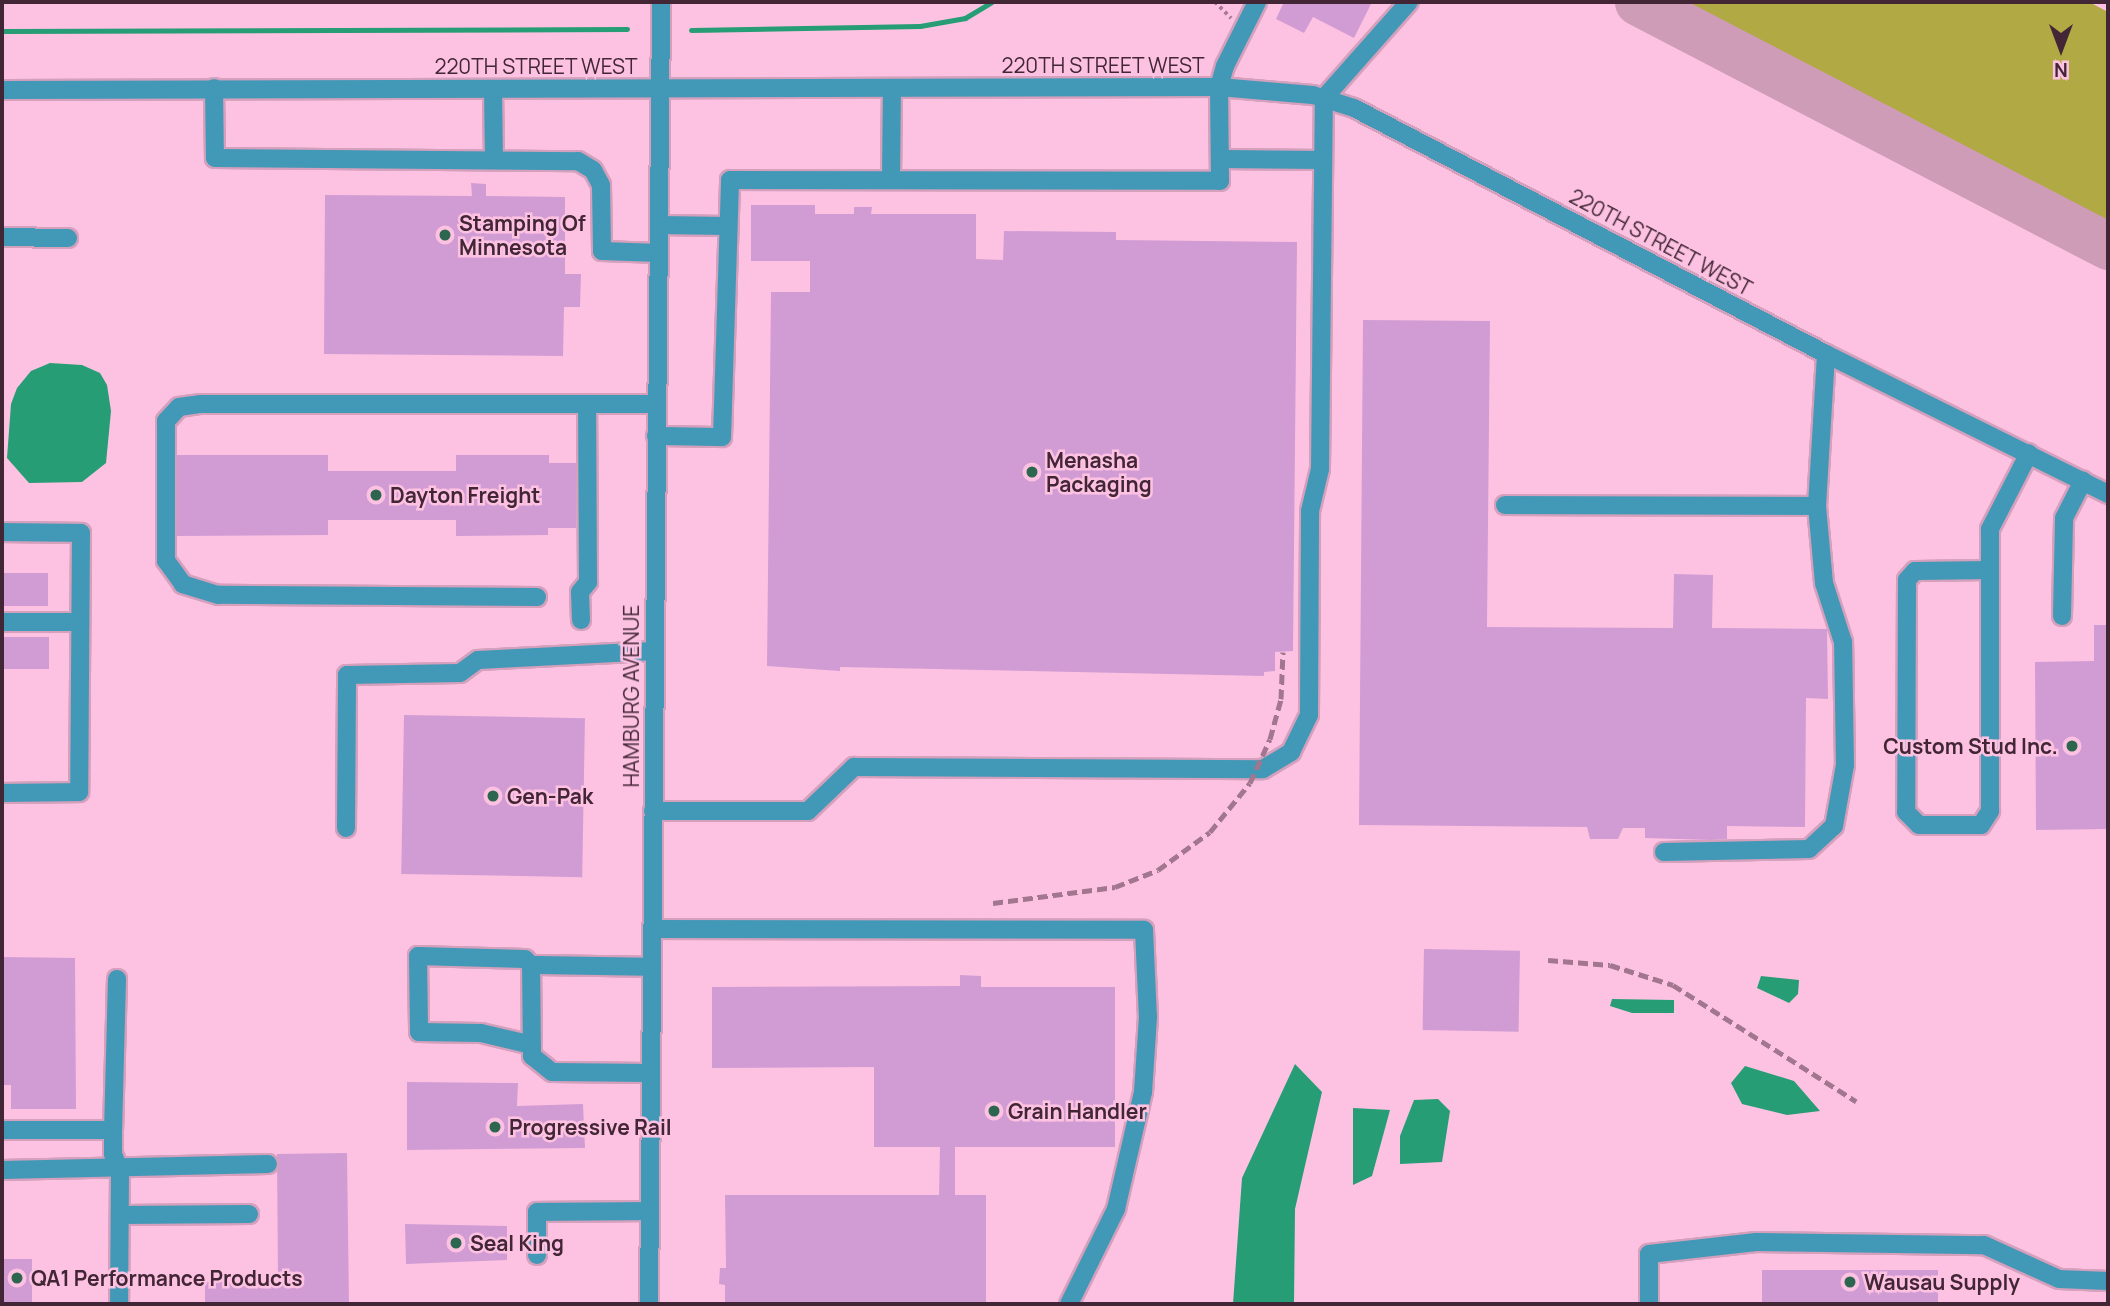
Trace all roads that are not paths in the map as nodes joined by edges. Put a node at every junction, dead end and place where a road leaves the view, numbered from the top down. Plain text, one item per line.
1 (661, 2) edge
2 (1257, 2) edge
3 (1409, 2) edge
4 (1220, 87) junction
5 (214, 88) junction
6 (892, 88) junction
7 (494, 89) junction
8 (662, 89) junction
9 (2, 90) edge
10 (1324, 98) junction
11 (1220, 159) junction
12 (494, 160) junction
13 (1322, 160) junction
14 (891, 180) junction
15 (660, 225) junction
16 (726, 226) junction
17 (2, 237) edge
18 (68, 238) dead end
19 (659, 253) junction
20 (1826, 354) junction
21 (587, 404) junction
22 (657, 404) junction
23 (656, 436) junction
24 (2029, 453) junction
25 (2083, 481) junction
26 (2108, 494) edge
27 (1505, 505) dead end
28 (1817, 506) junction
29 (2, 532) edge
30 (1990, 570) junction
31 (537, 597) dead end
32 (2062, 616) dead end
33 (580, 620) dead end
34 (2, 622) edge
35 (80, 622) junction
36 (654, 651) junction
37 (2, 793) edge
38 (653, 811) junction
39 (346, 828) dead end
40 (1664, 852) dead end
41 (652, 929) junction
42 (531, 965) junction
43 (652, 967) junction
44 (117, 979) dead end
45 (532, 1045) junction
46 (650, 1073) junction
47 (2, 1130) edge
48 (113, 1130) junction
49 (268, 1164) dead end
50 (2, 1170) edge
51 (120, 1171) junction
52 (649, 1211) junction
53 (249, 1214) dead end
54 (121, 1215) junction
55 (537, 1255) dead end
56 (2108, 1281) edge
57 (119, 1304) edge
58 (649, 1304) edge
59 (1069, 1304) edge
60 (1650, 1304) edge

1 - 8 street, HAMBURG AVENUE
2 - 4 street
3 - 10 street
4 - 6 street, 220TH STREET WEST
4 - 10 street, 220TH STREET WEST
4 - 11 street
5 - 7 street, 220TH STREET WEST
5 - 9 street, 220TH STREET WEST
5 - 12 street
6 - 8 street, 220TH STREET WEST
6 - 14 street
7 - 8 street, 220TH STREET WEST
7 - 12 street
8 - 15 street, HAMBURG AVENUE
10 - 13 street
10 - 20 street, 220TH STREET WEST
11 - 13 street
11 - 14 street
12 - 19 street
13 - 38 street
14 - 16 street
15 - 16 street
15 - 19 street, HAMBURG AVENUE
16 - 23 street
17 - 18 street
19 - 22 street, HAMBURG AVENUE
20 - 24 street, 220TH STREET WEST
20 - 28 street
21 - 22 street
21 - 31 street
21 - 33 street
22 - 23 street, HAMBURG AVENUE
23 - 36 street, HAMBURG AVENUE
24 - 25 street, 220TH STREET WEST
24 - 30 street
25 - 26 street, 220TH STREET WEST
25 - 32 street
27 - 28 street
28 - 40 street
29 - 35 street
30 - 30 street
34 - 35 street
35 - 37 street
36 - 38 street, HAMBURG AVENUE
36 - 39 street
38 - 41 street, HAMBURG AVENUE
41 - 43 street, HAMBURG AVENUE
41 - 59 street
42 - 43 street
42 - 45 street
42 - 45 street
43 - 46 street, HAMBURG AVENUE
44 - 48 street
45 - 46 street
46 - 52 street, HAMBURG AVENUE
47 - 48 street
48 - 51 street
49 - 51 street
50 - 51 street
51 - 54 street
52 - 55 street
52 - 58 street, HAMBURG AVENUE
53 - 54 street
54 - 57 street
56 - 60 street

